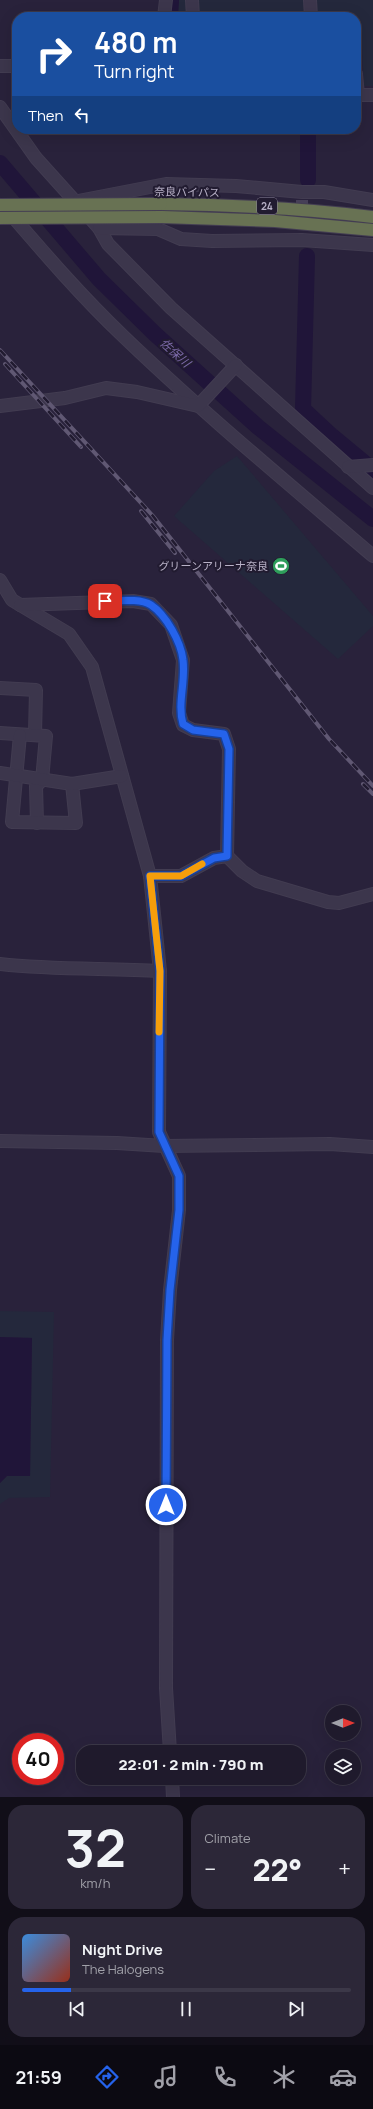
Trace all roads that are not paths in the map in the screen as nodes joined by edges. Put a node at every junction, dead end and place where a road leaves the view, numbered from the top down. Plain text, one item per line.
1 (166, 0) edge
2 (192, 0) edge
3 (310, 0) edge
4 (165, 12) edge
5 (193, 12) edge
6 (311, 12) edge
7 (0, 66) edge
8 (12, 66) edge
9 (361, 95) edge
10 (373, 95) edge
11 (0, 107) edge
12 (12, 124) edge
13 (19, 134) edge
14 (373, 200) edge
15 (74, 202) junction
16 (0, 204) edge
17 (373, 217) edge
18 (0, 218) edge
19 (99, 228) junction
20 (373, 230) edge
21 (373, 245) edge
22 (236, 365) junction
23 (198, 405) junction
24 (0, 406) edge
25 (373, 465) edge
26 (348, 467) junction
27 (373, 488) edge
28 (373, 556) edge
29 (0, 580) edge
30 (10, 602) edge
31 (0, 688) edge
32 (0, 733) edge
33 (20, 735) junction
34 (34, 736) junction
35 (0, 773) edge
36 (16, 776) junction
37 (122, 776) junction
38 (42, 780) junction
39 (72, 784) junction
40 (37, 823) junction
41 (227, 856) junction
42 (150, 876) junction
43 (373, 894) edge
44 (0, 964) edge
45 (160, 971) junction
46 (0, 1141) edge
47 (164, 1146) junction
48 (373, 1147) edge
49 (170, 1745) edge
50 (172, 1785) edge
51 (173, 1797) edge

1 - 4 street
2 - 5 street
3 - 6 street
7 - 8 street
9 - 10 street
11 - 12 street
13 - 15 street
14 - 15 street
15 - 19 street
16 - 17 highway, 奈良バイパス / 24, bridge
16 - 23 street
18 - 20 highway, 24, bridge
19 - 21 street
19 - 22 street
22 - 23 street
22 - 26 street
23 - 24 street
23 - 28 street
25 - 26 street
26 - 27 street
29 - 30 street
30 - 37 street
30 - 41 street
31 - 34 street
32 - 33 street
33 - 34 street
33 - 36 street
34 - 38 street
35 - 36 street
36 - 38 street
36 - 40 street
37 - 39 street
37 - 42 street
38 - 39 street
38 - 40 street
39 - 40 street
41 - 42 street
41 - 43 street
42 - 45 street
44 - 45 street
45 - 47 street
46 - 47 street
47 - 48 street
47 - 49 street
50 - 51 street

